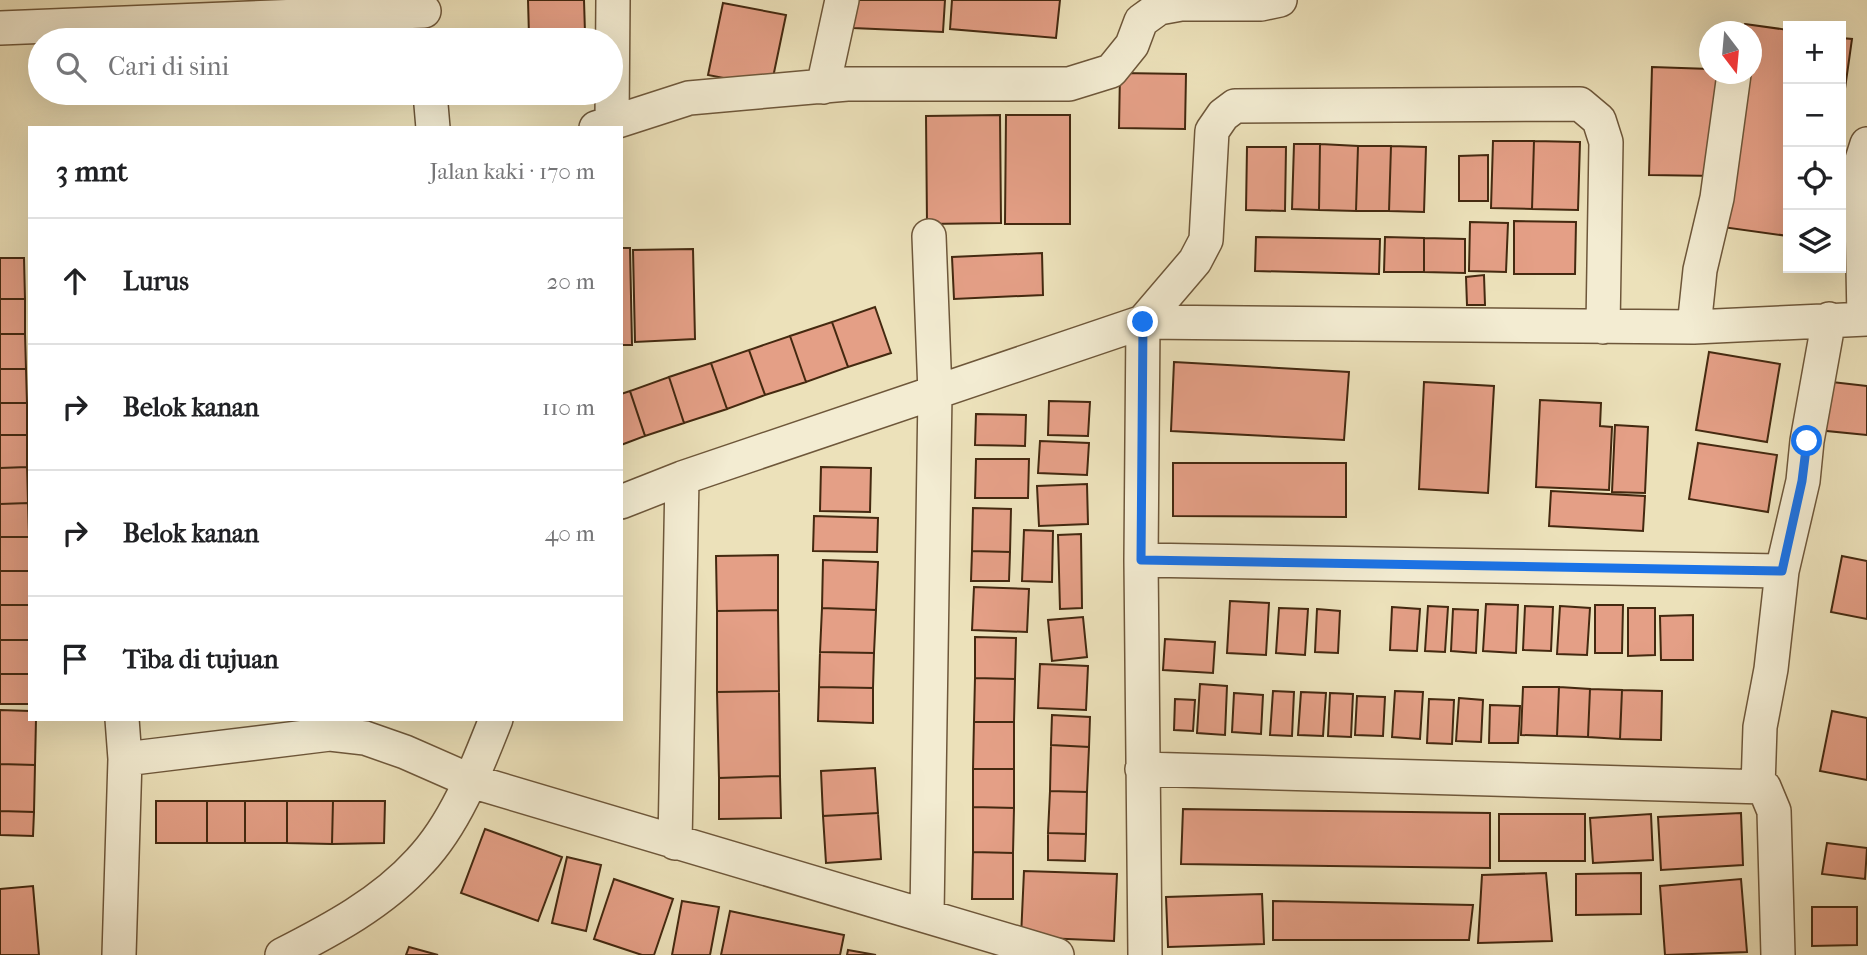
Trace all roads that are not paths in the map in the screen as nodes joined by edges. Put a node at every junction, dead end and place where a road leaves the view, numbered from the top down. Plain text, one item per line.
1 (613, 0) edge
2 (842, 0) edge
3 (1280, 0) edge
4 (1181, 2) edge
5 (425, 17) edge
6 (0, 28) edge
7 (611, 28) edge
8 (1733, 84) edge
9 (823, 87) junction
10 (431, 105) edge
11 (605, 105) edge
12 (604, 124) edge
13 (433, 126) edge
14 (1867, 144) edge
15 (929, 236) dead end
16 (1829, 319) junction
17 (1865, 319) edge
18 (1143, 322) junction
19 (1603, 327) junction
20 (1694, 327) junction
21 (935, 393) junction
22 (682, 478) junction
23 (623, 501) edge
24 (1141, 560) junction
25 (1782, 571) junction
26 (122, 721) edge
27 (495, 721) edge
28 (125, 759) junction
29 (1142, 769) junction
30 (471, 781) junction
31 (1758, 787) junction
32 (675, 844) junction
33 (927, 915) junction
34 (119, 955) edge
35 (282, 955) edge
36 (1057, 955) edge
37 (1145, 955) edge
38 (1778, 955) edge

1 - 7 street
2 - 9 street
3 - 4 street
4 - 9 street
5 - 6 street
8 - 20 street
9 - 12 street
10 - 13 street
11 - 12 street
14 - 17 street
15 - 21 street
16 - 17 street
16 - 20 street
16 - 25 street
18 - 19 street
18 - 19 street
18 - 21 street
18 - 24 street
19 - 20 street
21 - 22 street
21 - 33 street
22 - 23 street
22 - 32 street
24 - 25 street
24 - 29 street
25 - 31 street
26 - 28 street
27 - 30 street
28 - 30 street
28 - 34 street
29 - 31 street
29 - 37 street
30 - 32 street
30 - 35 street
31 - 38 street
32 - 33 street
33 - 36 street

